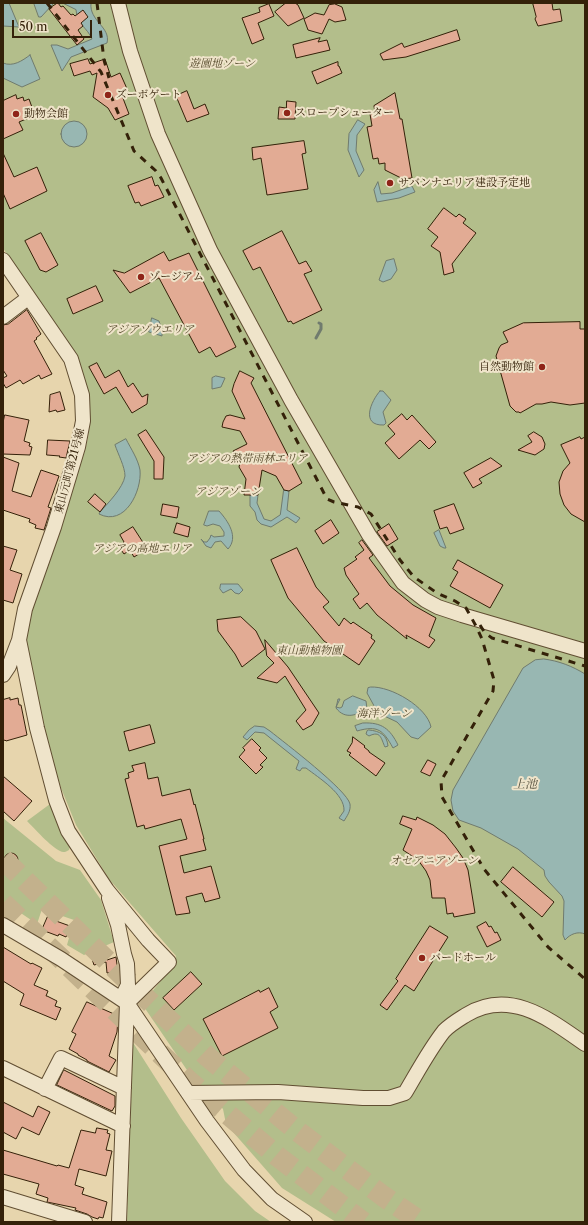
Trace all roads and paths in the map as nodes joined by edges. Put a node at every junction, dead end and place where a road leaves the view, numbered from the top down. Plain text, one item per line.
1 (118, 3) edge
2 (3, 260) edge
3 (28, 298) junction
4 (3, 317) edge
5 (20, 640) junction
6 (585, 651) edge
7 (3, 675) edge
8 (107, 890) junction
9 (3, 925) edge
10 (124, 1001) junction
11 (585, 1044) edge
12 (3, 1068) edge
13 (124, 1088) junction
14 (45, 1089) junction
15 (188, 1093) junction
16 (123, 1126) junction
17 (3, 1197) edge
18 (85, 1222) edge
19 (119, 1222) edge
20 (305, 1222) edge

1 - 6 street
2 - 3 street, 東山元町第21号線
3 - 4 street
3 - 5 street, 東山元町第21号線
5 - 7 street
5 - 8 street
8 - 10 street
8 - 10 street
9 - 10 street
10 - 13 street
10 - 15 street
11 - 15 street
12 - 14 street
13 - 14 street
13 - 16 street
14 - 16 street
15 - 20 street
16 - 19 street
17 - 18 street

